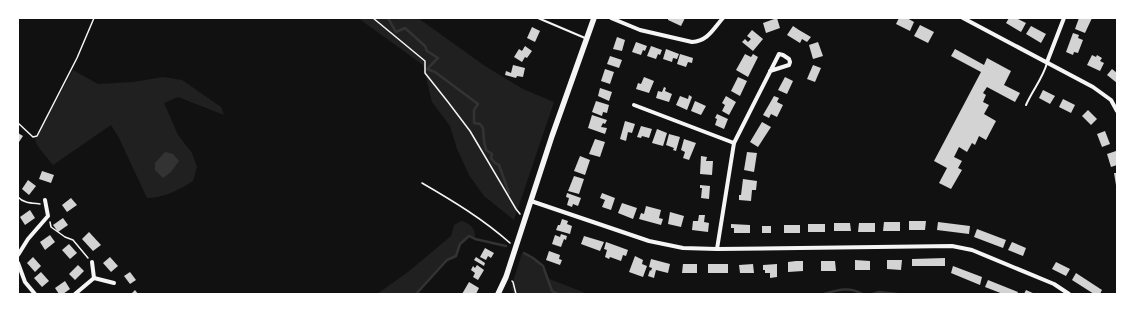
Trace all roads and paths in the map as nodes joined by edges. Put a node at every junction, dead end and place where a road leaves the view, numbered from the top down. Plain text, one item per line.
1 (94, 18) edge
2 (373, 18) edge
3 (538, 18) edge
4 (594, 18) edge
5 (611, 18) edge
6 (963, 18) edge
7 (1064, 18) edge
8 (725, 19) edge
9 (586, 38) junction
10 (1047, 62) junction
11 (770, 71) junction
12 (634, 105) dead end
13 (1026, 105) dead end
14 (1117, 111) edge
15 (18, 124) edge
16 (734, 143) junction
17 (422, 183) dead end
18 (18, 197) edge
19 (531, 201) junction
20 (46, 202) joint
21 (48, 216) junction
22 (525, 220) junction
23 (516, 248) junction
24 (717, 249) junction
25 (18, 255) edge
26 (92, 262) joint
27 (18, 263) edge
28 (506, 277) junction
29 (94, 278) junction
30 (114, 283) dead end
31 (35, 294) edge
32 (75, 294) edge
33 (498, 294) edge
34 (516, 294) edge
35 (1069, 294) edge

1 - 15 path
2 - 22 path
3 - 9 lane
4 - 9 street
5 - 8 street
6 - 10 street
7 - 10 street
9 - 19 street
10 - 13 lane
10 - 14 street
11 - 11 street
11 - 16 street
12 - 16 street
16 - 24 street
17 - 23 path
18 - 20 path
19 - 22 street
19 - 24 street
20 - 21 street
21 - 25 street
21 - 26 path
22 - 23 street
23 - 28 street
24 - 35 street
26 - 29 street
27 - 31 street
28 - 33 street
28 - 34 path
29 - 30 street
29 - 32 street

